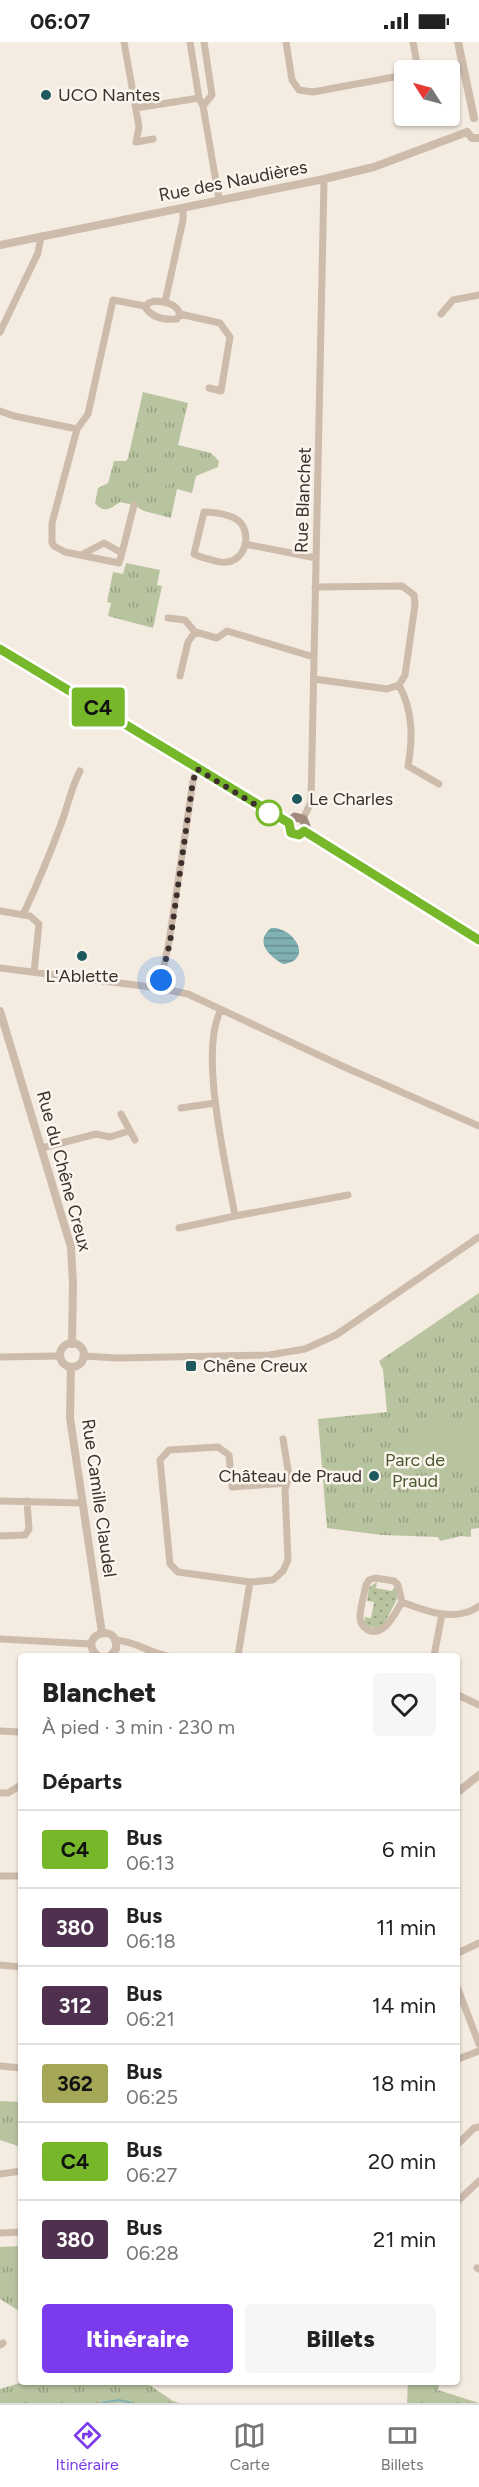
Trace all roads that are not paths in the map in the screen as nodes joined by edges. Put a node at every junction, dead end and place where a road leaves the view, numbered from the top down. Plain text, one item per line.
1 (124, 42) edge
2 (190, 42) edge
3 (204, 42) edge
4 (286, 42) edge
5 (413, 42) edge
6 (458, 42) edge
7 (416, 60) edge
8 (394, 77) edge
9 (199, 98) junction
10 (202, 106) junction
11 (136, 108) junction
12 (477, 118) edge
13 (467, 132) junction
14 (479, 138) edge
15 (153, 140) dead end
16 (324, 179) junction
17 (219, 199) junction
18 (183, 208) junction
19 (41, 236) junction
20 (0, 245) edge
21 (479, 295) edge
22 (165, 302) junction
23 (145, 306) junction
24 (180, 314) junction
25 (441, 314) dead end
26 (0, 333) edge
27 (209, 388) dead end
28 (0, 411) edge
29 (77, 429) junction
30 (134, 505) dead end
31 (245, 544) junction
32 (122, 553) junction
33 (81, 555) junction
34 (316, 558) junction
35 (315, 587) junction
36 (168, 618) dead end
37 (195, 632) junction
38 (0, 649) edge
39 (314, 657) junction
40 (180, 676) dead end
41 (314, 679) junction
42 (399, 685) junction
43 (197, 769) junction
44 (80, 771) dead end
45 (439, 784) dead end
46 (303, 819) junction
47 (289, 823) junction
48 (304, 831) junction
49 (0, 911) edge
50 (23, 915) junction
51 (479, 940) edge
52 (0, 968) edge
53 (34, 972) junction
54 (159, 988) junction
55 (221, 1010) junction
56 (0, 1011) edge
57 (215, 1103) junction
58 (181, 1108) dead end
59 (121, 1114) dead end
60 (479, 1126) edge
61 (129, 1131) junction
62 (135, 1140) dead end
63 (42, 1148) junction
64 (348, 1195) dead end
65 (235, 1216) junction
66 (179, 1228) dead end
67 (479, 1237) edge
68 (72, 1344) junction
69 (60, 1356) junction
70 (83, 1356) junction
71 (0, 1357) edge
72 (70, 1367) junction
73 (283, 1439) dead end
74 (287, 1483) junction
75 (0, 1501) edge
76 (27, 1501) junction
77 (82, 1503) junction
78 (0, 1536) edge
79 (250, 1582) junction
80 (402, 1602) junction
81 (479, 1606) edge
82 (442, 1614) junction
83 (102, 1632) junction
84 (0, 1639) edge
85 (115, 1640) junction
86 (91, 1644) junction
87 (95, 1653) edge
88 (113, 1653) edge
89 (156, 1653) edge
90 (238, 1653) edge
91 (435, 1653) edge
92 (460, 1696) edge
93 (479, 1705) edge
94 (0, 1731) edge
95 (18, 1732) edge
96 (478, 1777) edge
97 (18, 1787) edge
98 (460, 1790) edge
99 (0, 1793) edge
100 (0, 1876) edge
101 (18, 1876) edge
102 (479, 1943) edge
103 (460, 1952) edge
104 (0, 1965) edge
105 (18, 1967) edge
106 (460, 1994) edge
107 (478, 2040) edge
108 (479, 2050) edge
109 (460, 2058) edge
110 (0, 2066) edge
111 (18, 2068) edge
112 (479, 2127) edge
113 (460, 2142) edge
114 (18, 2171) edge
115 (0, 2174) edge
116 (479, 2181) edge
117 (460, 2199) edge
118 (18, 2232) edge
119 (0, 2233) edge

1 - 11 street
2 - 9 street
3 - 10 street
4 - 8 street
5 - 7 street
6 - 12 street
9 - 10 street
9 - 11 street
10 - 17 street
11 - 15 street
12 - 13 street
13 - 14 street
13 - 16 street, Rue des Naudières
16 - 17 street, Rue des Naudières
16 - 34 street, Rue Blanchet
17 - 18 street, Rue des Naudières
18 - 19 street, Rue des Naudières
18 - 22 street
19 - 20 street, Rue des Naudières
19 - 26 street
21 - 25 street
22 - 23 street
22 - 24 street
23 - 24 street
23 - 29 street
24 - 27 street
28 - 29 street
29 - 33 street
30 - 32 street
31 - 31 street
31 - 34 street
32 - 33 street
32 - 33 street
34 - 35 street, Rue Blanchet
35 - 39 street, Rue Blanchet
35 - 42 street
36 - 37 street
37 - 39 street
37 - 40 street
38 - 43 main road
39 - 41 street, Rue Blanchet
41 - 42 street
41 - 46 street, Rue Blanchet
42 - 45 street
43 - 47 main road
43 - 54 street
44 - 50 street
46 - 47 main road
46 - 48 main road
47 - 48 main road
48 - 51 main road
49 - 50 street
50 - 53 street
52 - 53 street
53 - 54 street
54 - 55 street
55 - 57 street
55 - 60 street
56 - 63 street, Rue du Chêne Creux
57 - 58 street
57 - 65 street
59 - 61 street
61 - 62 street
61 - 63 street
63 - 68 street, Rue du Chêne Creux
64 - 65 street
65 - 66 street
67 - 70 street
68 - 69 street
68 - 70 street
69 - 71 street
69 - 72 street
70 - 72 street
72 - 77 street, Rue Camille Claudel
73 - 74 street
74 - 79 street
74 - 79 street
75 - 76 street
76 - 77 street
76 - 78 street
77 - 83 street, Rue Camille Claudel
79 - 90 street
80 - 80 street
80 - 82 street
81 - 82 street
82 - 91 street
83 - 85 street
83 - 86 street
84 - 86 street
85 - 88 street
85 - 89 street
86 - 87 street
92 - 93 street
94 - 95 street
96 - 98 street
97 - 99 street
100 - 101 street
102 - 103 street
104 - 105 street
106 - 107 street
108 - 109 street
110 - 111 street
112 - 113 street
114 - 115 street
116 - 117 street
118 - 119 street

